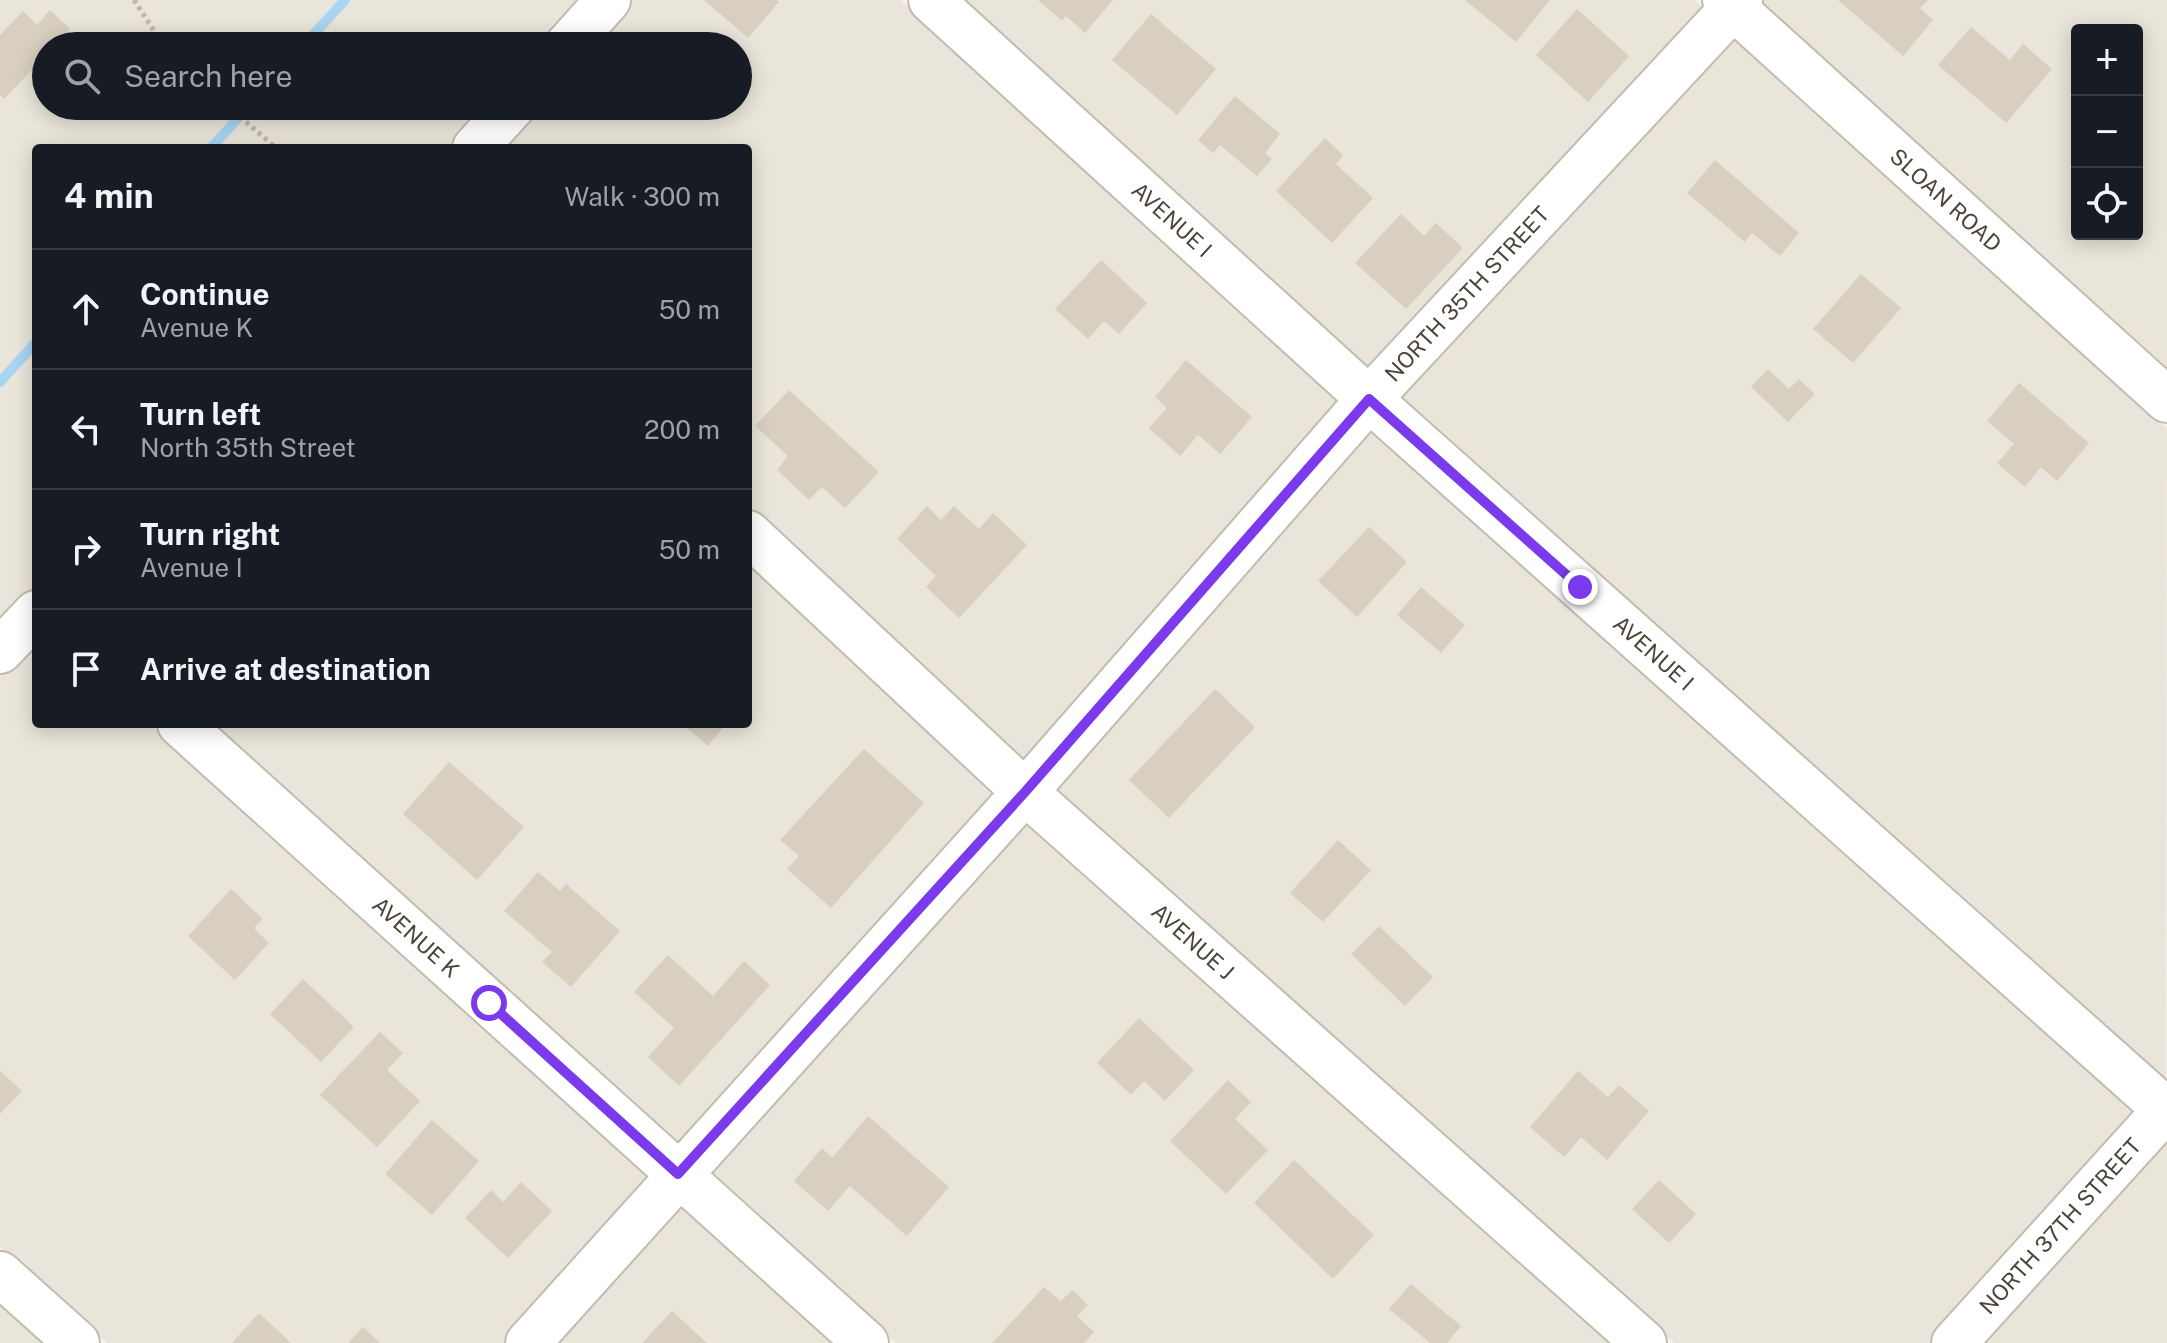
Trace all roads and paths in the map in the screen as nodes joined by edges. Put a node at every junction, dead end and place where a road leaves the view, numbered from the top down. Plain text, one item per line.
1 (134, 0) edge
2 (608, 0) edge
3 (931, 0) edge
4 (1732, 2) edge
5 (155, 32) edge
6 (579, 32) edge
7 (244, 120) edge
8 (500, 120) edge
9 (271, 144) edge
10 (479, 144) edge
11 (1369, 399) junction
12 (2167, 400) edge
13 (752, 537) edge
14 (32, 617) edge
15 (0, 651) edge
16 (184, 728) edge
17 (1025, 792) junction
18 (2167, 1110) edge
19 (678, 1174) junction
20 (0, 1274) edge
21 (77, 1343) edge
22 (528, 1343) edge
23 (866, 1343) edge
24 (1644, 1343) edge
25 (1954, 1343) edge

1 - 5 path
2 - 6 street
3 - 11 street, AVENUE I
4 - 11 street, NORTH 35TH STREET
4 - 12 street, SLOAN ROAD
7 - 9 path
8 - 10 street
11 - 17 street, NORTH 35TH STREET
11 - 18 street, AVENUE I
13 - 17 street, AVENUE J
14 - 15 street
16 - 19 street, AVENUE K
17 - 19 street, NORTH 35TH STREET
17 - 24 street, AVENUE J
18 - 25 street, NORTH 37TH STREET
19 - 22 street, NORTH 35TH STREET
19 - 23 street, AVENUE K
20 - 21 street

